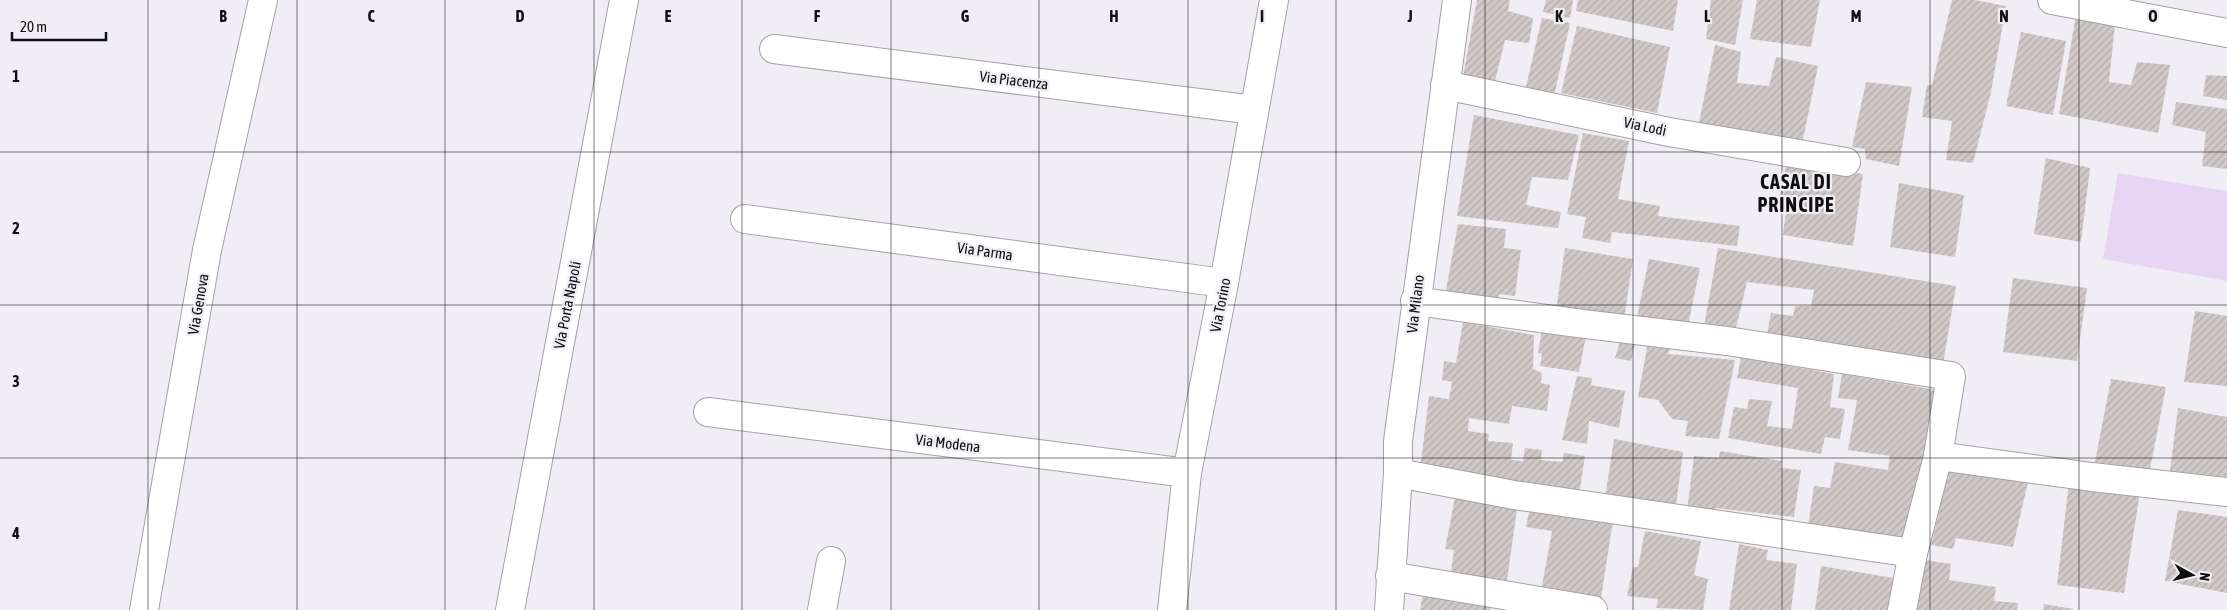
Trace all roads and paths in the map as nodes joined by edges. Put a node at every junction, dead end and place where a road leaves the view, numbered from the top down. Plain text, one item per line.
1 (263, 0) edge
2 (624, 0) edge
3 (1274, 0) edge
4 (1457, 0) edge
5 (2052, 0) edge
6 (2227, 32) edge
7 (774, 49) dead end
8 (1445, 85) junction
9 (1254, 110) junction
10 (1846, 162) dead end
11 (745, 219) dead end
12 (1224, 283) junction
13 (1415, 301) junction
14 (708, 412) dead end
15 (1938, 456) junction
16 (1187, 473) junction
17 (1398, 473) junction
18 (2227, 492) edge
19 (1913, 552) junction
20 (831, 561) dead end
21 (1390, 576) junction
22 (144, 610) edge
23 (510, 610) edge
24 (822, 610) edge
25 (1172, 610) edge
26 (1388, 610) edge
27 (1593, 610) edge
28 (1902, 610) edge

1 - 22 street, Via Genova
2 - 23 street, Via Porta Napoli
3 - 9 street, Via Torino
4 - 8 street, Via Milano
5 - 6 street
7 - 9 street, Via Piacenza
8 - 10 street, Via Lodi
8 - 13 street, Via Milano
9 - 12 street, Via Torino
11 - 12 street, Via Parma
12 - 16 street, Via Torino
13 - 15 street
13 - 17 street, Via Milano
14 - 16 street, Via Modena
15 - 18 street
15 - 19 street
16 - 25 street, Via Torino
17 - 19 street
17 - 21 street, Via Milano
19 - 28 street
20 - 24 street
21 - 26 street, Via Milano
21 - 27 street

